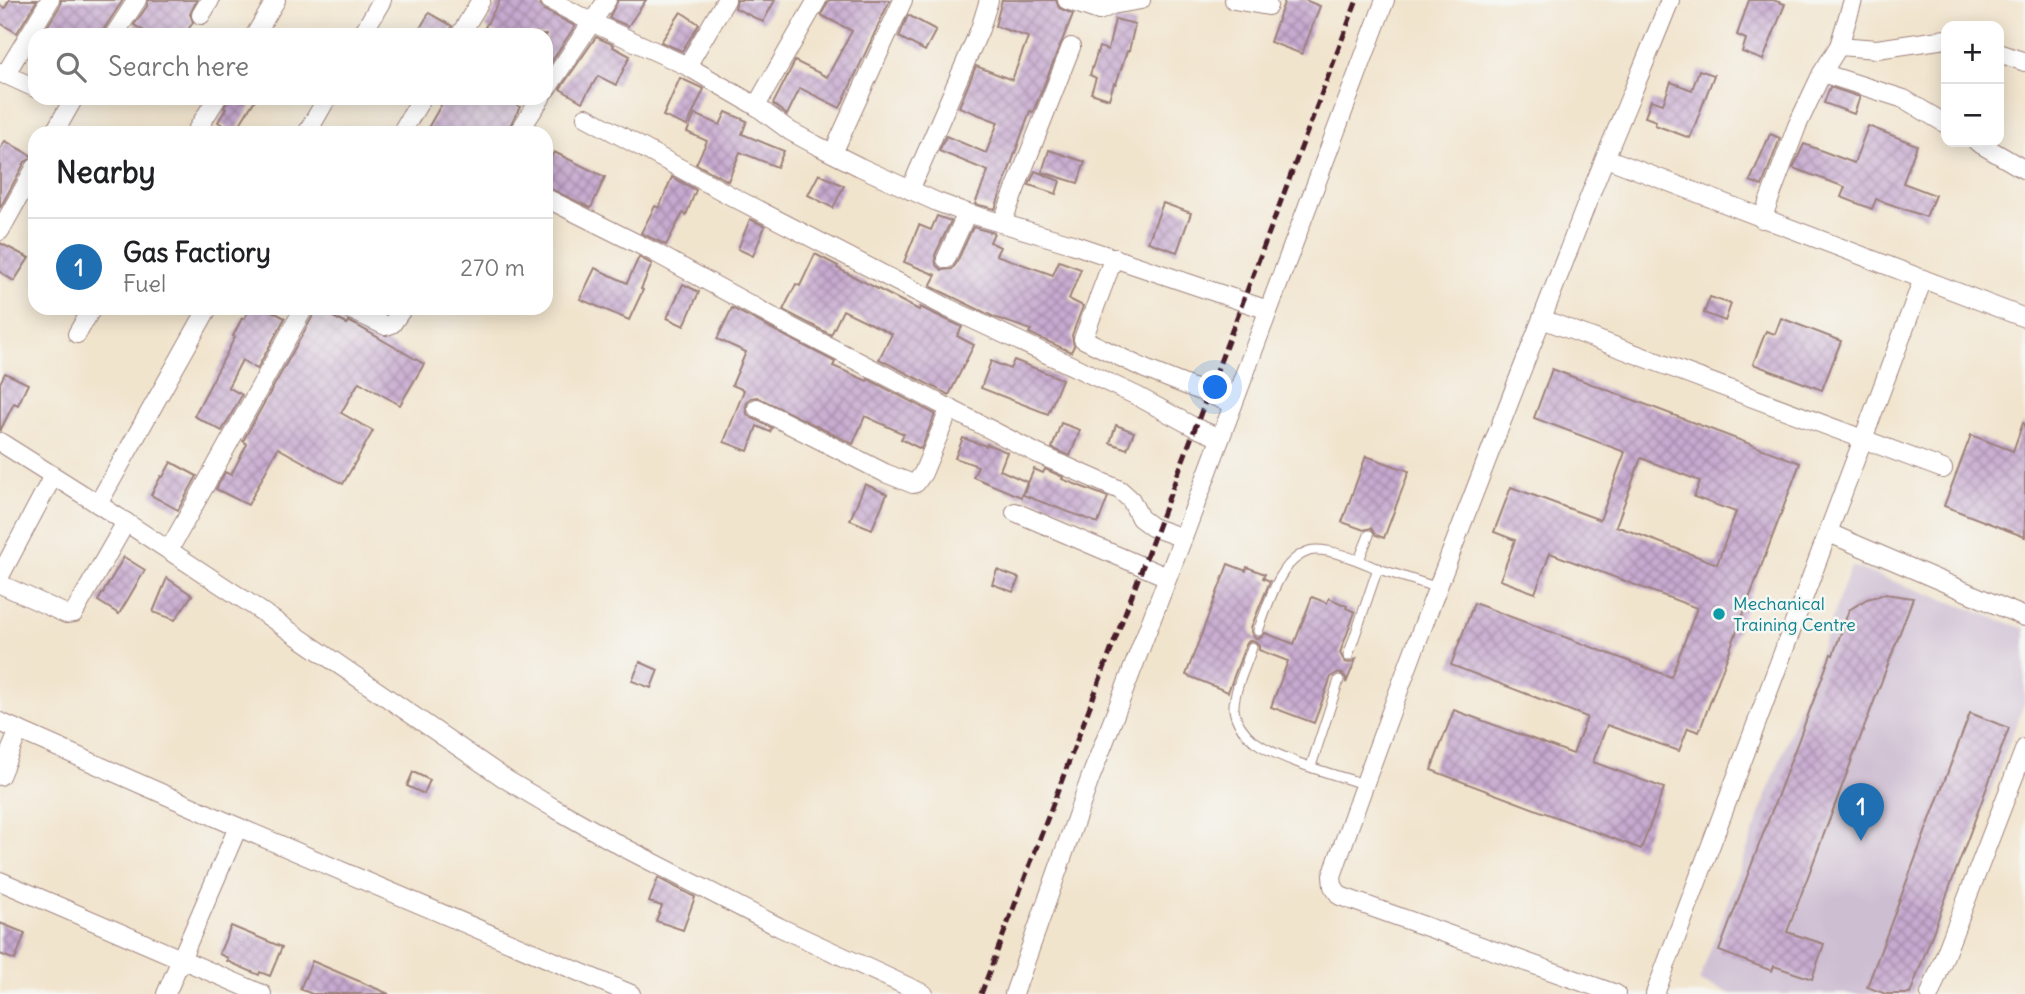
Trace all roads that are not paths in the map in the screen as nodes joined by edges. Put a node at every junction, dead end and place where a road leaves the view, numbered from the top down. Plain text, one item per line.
1 (50, 0) edge
2 (137, 0) edge
3 (276, 0) edge
4 (382, 0) edge
5 (481, 0) edge
6 (550, 0) edge
7 (607, 0) edge
8 (726, 0) edge
9 (817, 0) edge
10 (903, 0) edge
11 (989, 0) edge
12 (1067, 0) edge
13 (1141, 0) edge
14 (1234, 0) edge
15 (1385, 0) edge
16 (1670, 0) edge
17 (1853, 0) edge
18 (1268, 6) dead end
19 (591, 22) junction
20 (32, 28) edge
21 (119, 28) edge
22 (259, 28) edge
23 (366, 28) edge
24 (464, 28) edge
25 (28, 34) edge
26 (1941, 40) edge
27 (1839, 46) junction
28 (1072, 47) dead end
29 (2004, 55) edge
30 (2025, 62) edge
31 (687, 66) junction
32 (1822, 73) junction
33 (2, 74) edge
34 (553, 79) edge
35 (28, 85) edge
36 (65, 105) edge
37 (212, 105) edge
38 (323, 105) edge
39 (418, 105) edge
40 (536, 105) edge
41 (756, 106) junction
42 (586, 117) dead end
43 (1941, 121) edge
44 (57, 126) edge
45 (199, 126) edge
46 (311, 126) edge
47 (405, 126) edge
48 (523, 126) edge
49 (1986, 147) edge
50 (832, 153) junction
51 (1606, 158) junction
52 (2025, 170) edge
53 (28, 181) edge
54 (910, 190) junction
55 (553, 202) edge
56 (967, 213) junction
57 (1762, 219) junction
58 (1002, 223) junction
59 (0, 231) edge
60 (1114, 257) junction
61 (946, 258) dead end
62 (1923, 279) junction
63 (1268, 310) junction
64 (88, 315) edge
65 (204, 315) edge
66 (300, 315) edge
67 (362, 315) edge
68 (398, 315) edge
69 (2025, 318) edge
70 (1542, 319) junction
71 (77, 334) dead end
72 (1083, 339) junction
73 (1072, 366) junction
74 (1233, 404) junction
75 (757, 408) dead end
76 (950, 408) junction
77 (1220, 438) junction
78 (1863, 438) junction
79 (0, 442) edge
80 (1943, 469) dead end
81 (53, 476) junction
82 (98, 504) junction
83 (1015, 512) dead end
84 (126, 522) junction
85 (1829, 533) junction
86 (1369, 536) dead end
87 (1183, 538) junction
88 (169, 551) junction
89 (1359, 560) junction
90 (1378, 568) junction
91 (0, 576) edge
92 (1167, 577) junction
93 (0, 583) edge
94 (1438, 588) junction
95 (2025, 617) edge
96 (1258, 631) dead end
97 (1252, 647) dead end
98 (1348, 656) dead end
99 (1339, 680) dead end
100 (0, 722) edge
101 (19, 730) junction
102 (2025, 748) edge
103 (1311, 766) junction
104 (0, 776) edge
105 (1364, 784) junction
106 (239, 827) junction
107 (0, 881) edge
108 (181, 959) junction
109 (587, 986) edge
110 (166, 994) edge
111 (262, 994) edge
112 (631, 994) edge
113 (924, 994) edge
114 (1014, 994) edge
115 (1616, 994) edge
116 (1655, 994) edge
117 (1930, 994) edge

1 - 20 street
2 - 21 street
3 - 22 street
4 - 23 street
5 - 24 street
6 - 19 street
7 - 19 street
8 - 31 street
9 - 41 street
10 - 50 street
11 - 54 street
12 - 13 street
14 - 18 street
15 - 63 street
16 - 51 street
17 - 27 street
19 - 31 street
19 - 34 street
25 - 33 street
26 - 27 street
27 - 32 street
28 - 58 street
29 - 30 street
31 - 41 street
32 - 43 street
32 - 57 street
33 - 35 street
36 - 44 street
37 - 45 street
38 - 46 street
39 - 47 street
40 - 48 street
41 - 50 street
42 - 73 street
49 - 52 street
50 - 54 street
51 - 57 street
51 - 70 street
53 - 59 street
54 - 56 street
55 - 76 street
56 - 58 street
56 - 61 street
57 - 62 street
58 - 60 street
60 - 63 street
60 - 72 street
62 - 69 street
62 - 78 street
63 - 74 street
64 - 71 street
65 - 82 street
66 - 88 street
67 - 68 street
70 - 78 street
70 - 94 street
72 - 73 street
72 - 74 street
73 - 77 street
74 - 77 street
75 - 76 street
76 - 87 street
77 - 87 street
78 - 80 street
78 - 85 street
79 - 81 street
81 - 82 street
81 - 91 street
82 - 84 street
83 - 92 street
84 - 88 street
84 - 93 street
85 - 95 street
85 - 116 street
86 - 89 lane
87 - 92 street
88 - 113 street
89 - 90 lane
89 - 96 lane
90 - 94 lane
90 - 98 lane
92 - 114 street
94 - 105 street
97 - 103 lane
99 - 103 lane
100 - 101 street
101 - 104 street
101 - 106 street
102 - 117 street
103 - 105 lane
105 - 115 street
106 - 108 street
106 - 109 street
107 - 108 street
108 - 110 street
108 - 111 street
109 - 112 street

